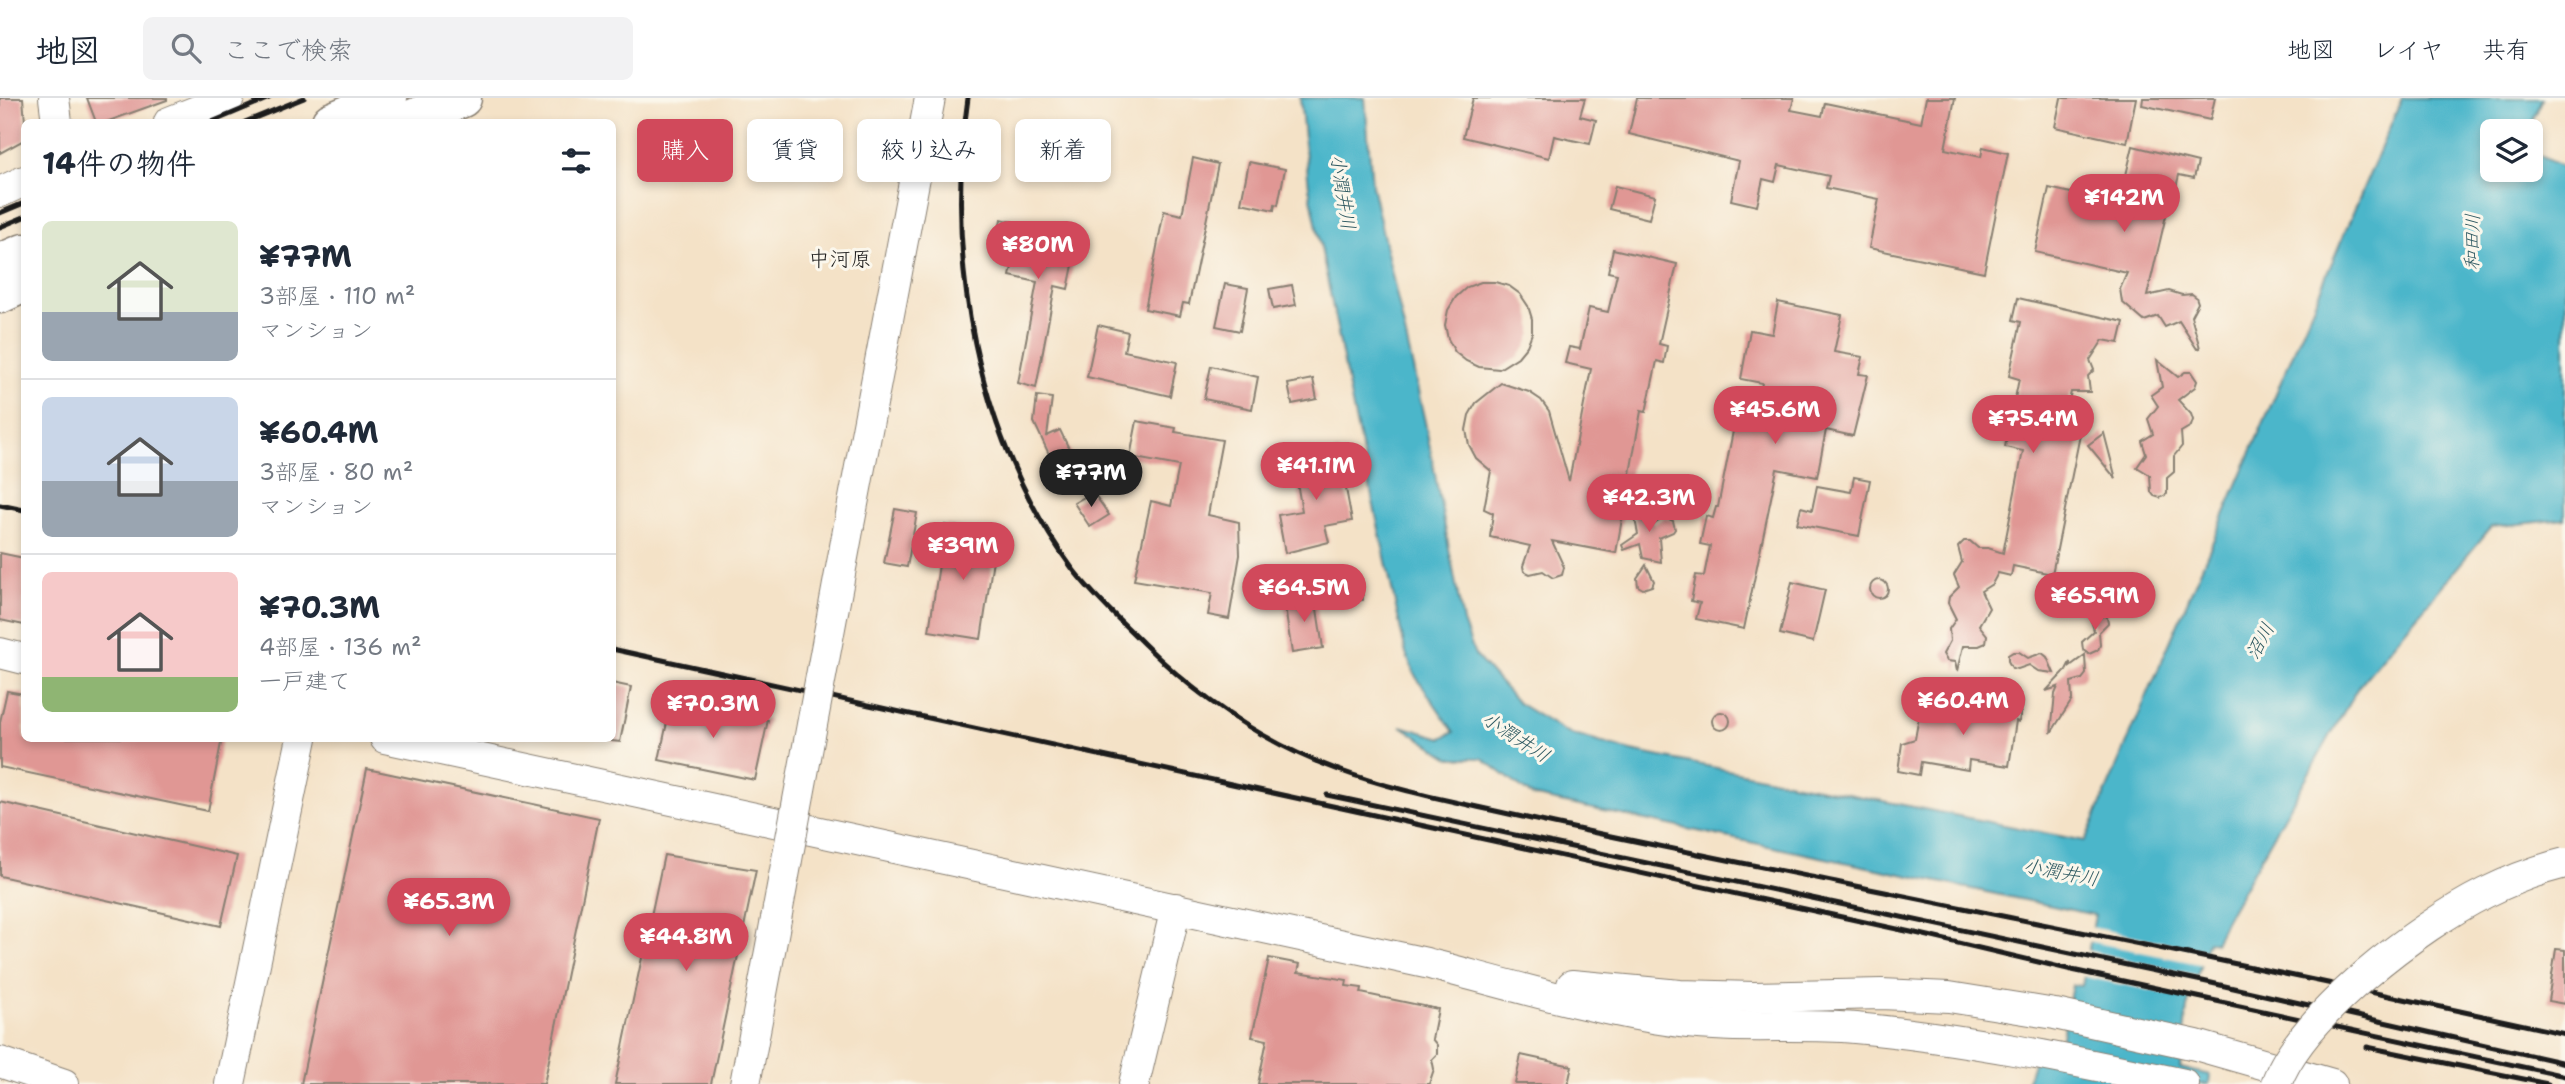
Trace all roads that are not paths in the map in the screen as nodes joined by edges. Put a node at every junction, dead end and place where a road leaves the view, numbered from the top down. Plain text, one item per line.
1 (54, 98) edge
2 (229, 98) edge
3 (388, 98) edge
4 (462, 98) edge
5 (930, 98) edge
6 (57, 119) edge
7 (176, 119) edge
8 (338, 119) edge
9 (412, 119) edge
10 (21, 182) edge
11 (0, 192) edge
12 (21, 254) edge
13 (0, 263) edge
14 (21, 284) edge
15 (0, 294) edge
16 (0, 653) edge
17 (21, 658) edge
18 (301, 742) edge
19 (404, 742) edge
20 (2565, 863) edge
21 (1176, 908) junction
22 (1426, 963) junction
23 (0, 1062) edge
24 (65, 1084) edge
25 (230, 1084) edge
26 (745, 1084) edge
27 (1134, 1084) edge
28 (2184, 1084) edge
29 (2276, 1084) edge
30 (2333, 1084) edge

1 - 6 street
2 - 7 street
3 - 8 highway
4 - 9 highway
5 - 26 street, bridge
10 - 11 street
12 - 13 highway
14 - 15 highway
16 - 17 street
18 - 25 street
19 - 21 street
20 - 29 street, bridge
21 - 22 street
21 - 27 street
22 - 28 street
22 - 30 street
23 - 24 street

